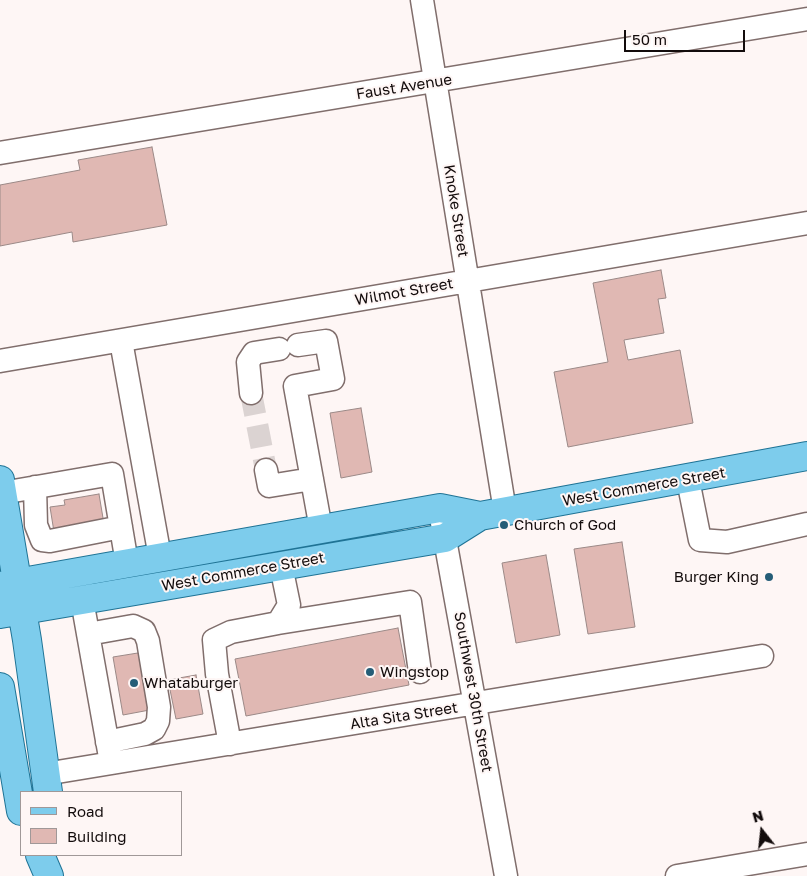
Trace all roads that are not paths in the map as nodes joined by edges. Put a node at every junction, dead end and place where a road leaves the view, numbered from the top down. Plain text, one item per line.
1 (422, 0) edge
2 (807, 19) edge
3 (436, 81) junction
4 (0, 153) edge
5 (807, 223) edge
6 (467, 281) junction
7 (122, 341) junction
8 (0, 360) edge
9 (251, 394) tunnel mouth
10 (807, 456) edge
11 (266, 470) tunnel mouth
12 (312, 479) junction
13 (688, 480) junction
14 (1, 486) edge
15 (35, 487) junction
16 (440, 508) junction
17 (493, 514) junction
18 (807, 524) edge
19 (121, 527) junction
20 (321, 529) junction
21 (445, 538) junction
22 (160, 557) junction
23 (127, 563) junction
24 (281, 566) junction
25 (9, 585) edge
26 (82, 600) junction
27 (11, 612) edge
28 (278, 623) junction
29 (88, 634) junction
30 (762, 656) dead end
31 (420, 672) dead end
32 (0, 687) edge
33 (475, 704) junction
34 (107, 742) junction
35 (230, 744) junction
36 (5, 748) edge
37 (111, 764) junction
38 (46, 783) edge
39 (20, 807) edge
40 (807, 854) edge
41 (40, 856) edge
42 (50, 856) edge
43 (49, 876) edge
44 (506, 876) edge
45 (678, 876) edge

1 - 3 street, Knoke Street
2 - 3 street, Faust Avenue
3 - 4 street, Faust Avenue
3 - 6 street, Knoke Street
5 - 6 street, Wilmot Street
6 - 7 street, Wilmot Street
6 - 17 street, Knoke Street
7 - 8 street, Wilmot Street
7 - 22 street
9 - 12 street
10 - 13 main road, West Commerce Street
11 - 12 street
12 - 20 street
13 - 17 main road, West Commerce Street
13 - 18 street
14 - 15 street
14 - 25 main road
15 - 19 street
15 - 19 street
16 - 17 main road, West Commerce Street
16 - 20 main road, West Commerce Street
16 - 21 street, Southwest 30th Street
17 - 21 main road, West Commerce Street
19 - 23 street
20 - 22 main road, West Commerce Street
21 - 24 main road, West Commerce Street
21 - 33 street, Southwest 30th Street
22 - 23 main road, West Commerce Street
23 - 25 main road, West Commerce Street
24 - 26 main road, West Commerce Street
24 - 28 street
25 - 27 main road
26 - 27 main road, West Commerce Street
26 - 29 street
27 - 38 main road
28 - 31 street
28 - 35 street
29 - 34 street
29 - 34 street
30 - 33 street, Alta Sita Street
32 - 36 main road
33 - 35 street, Alta Sita Street
33 - 44 street, Southwest 30th Street
34 - 37 street
35 - 37 street, Alta Sita Street
36 - 39 main road
37 - 38 street, Alta Sita Street
40 - 45 street
41 - 43 main road
42 - 43 main road

